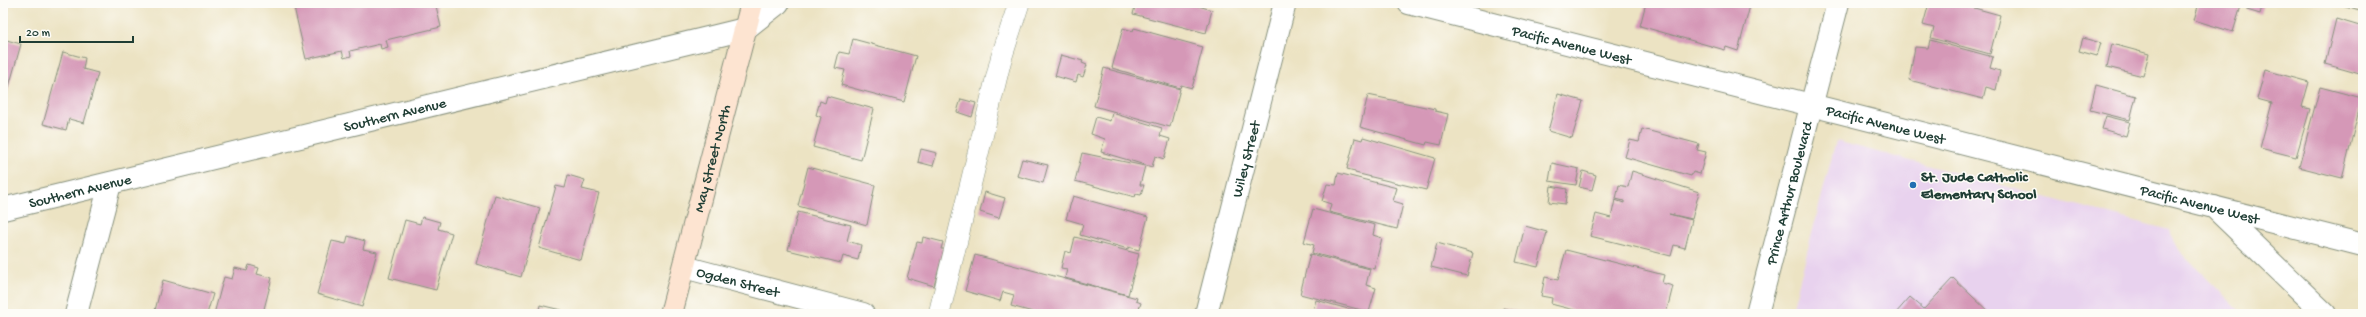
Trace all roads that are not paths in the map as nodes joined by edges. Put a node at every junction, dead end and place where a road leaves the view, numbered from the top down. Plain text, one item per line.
1 (752, 3) edge
2 (778, 3) edge
3 (1019, 3) edge
4 (1285, 3) edge
5 (1409, 3) edge
6 (1838, 3) edge
7 (746, 29) junction
8 (1812, 104) junction
9 (110, 184) junction
10 (2212, 205) junction
11 (3, 210) edge
12 (2363, 245) edge
13 (684, 268) junction
14 (76, 314) edge
15 (671, 314) edge
16 (863, 314) edge
17 (939, 314) edge
18 (1206, 314) edge
19 (1757, 314) edge
20 (2326, 314) edge

1 - 7 main road, May Street North
2 - 7 street, Southern Avenue
3 - 17 lane
4 - 18 street, Wiley Street
5 - 8 street, Pacific Avenue West
6 - 8 street, Prince Arthur Boulevard
7 - 9 street, Southern Avenue
7 - 13 main road, May Street North
8 - 10 street, Pacific Avenue West
8 - 19 street, Prince Arthur Boulevard
9 - 11 street, Southern Avenue
9 - 14 street
10 - 12 street, Pacific Avenue West
10 - 20 street
13 - 15 main road, May Street North
13 - 16 street, Ogden Street

